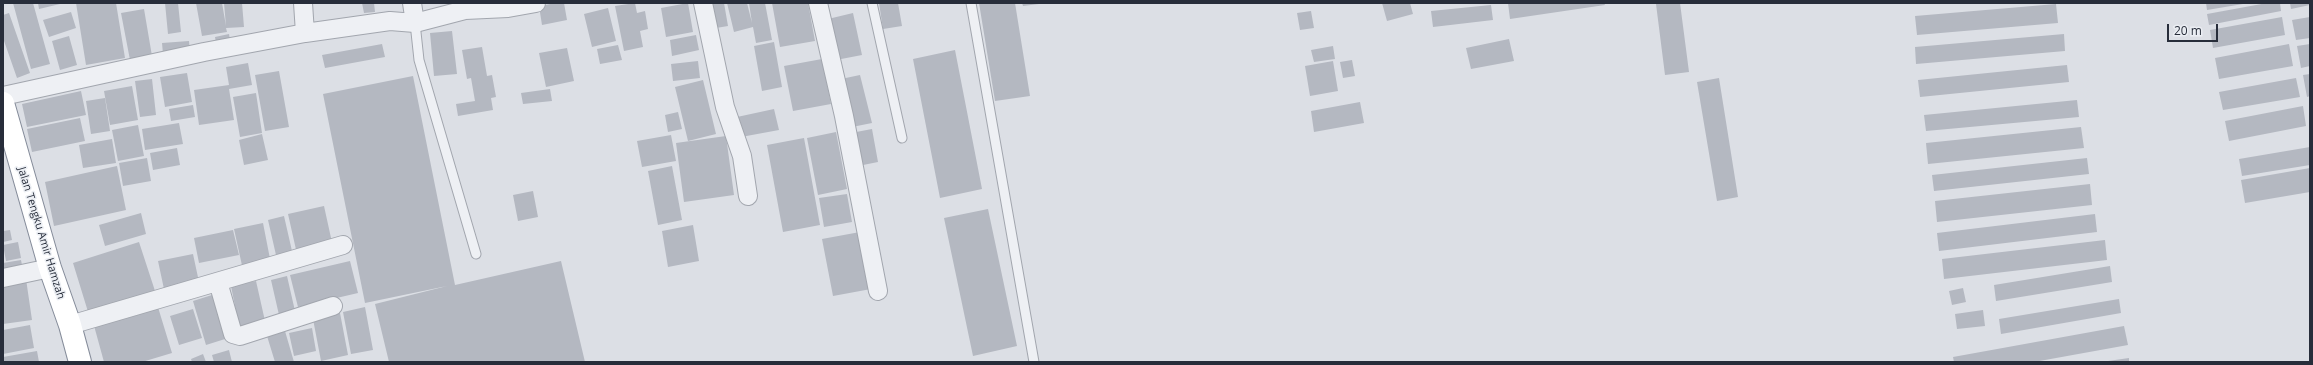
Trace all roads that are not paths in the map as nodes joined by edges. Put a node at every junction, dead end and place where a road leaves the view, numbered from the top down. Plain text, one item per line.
1 (303, 3) edge
2 (412, 3) edge
3 (536, 3) edge
4 (703, 3) edge
5 (818, 3) edge
6 (872, 3) edge
7 (972, 3) edge
8 (508, 5) edge
9 (415, 23) junction
10 (305, 33) junction
11 (3, 96) edge
12 (3, 103) edge
13 (902, 138) dead end
14 (748, 196) dead end
15 (343, 245) dead end
16 (476, 254) dead end
17 (50, 268) junction
18 (3, 278) edge
19 (218, 282) junction
20 (878, 291) dead end
21 (333, 306) dead end
22 (70, 325) junction
23 (80, 362) edge
24 (1034, 362) edge

1 - 10 street
2 - 9 street
3 - 8 street
4 - 14 street
5 - 20 street
6 - 13 lane
7 - 24 lane
8 - 9 street
9 - 10 street
9 - 16 lane
10 - 11 street
12 - 17 highway, Jalan Tengku Amir Hamzah
15 - 19 street
17 - 18 street
17 - 22 highway, Jalan Tengku Amir Hamzah
19 - 21 street
19 - 22 street
22 - 23 highway, Jalan Tengku Amir Hamzah

